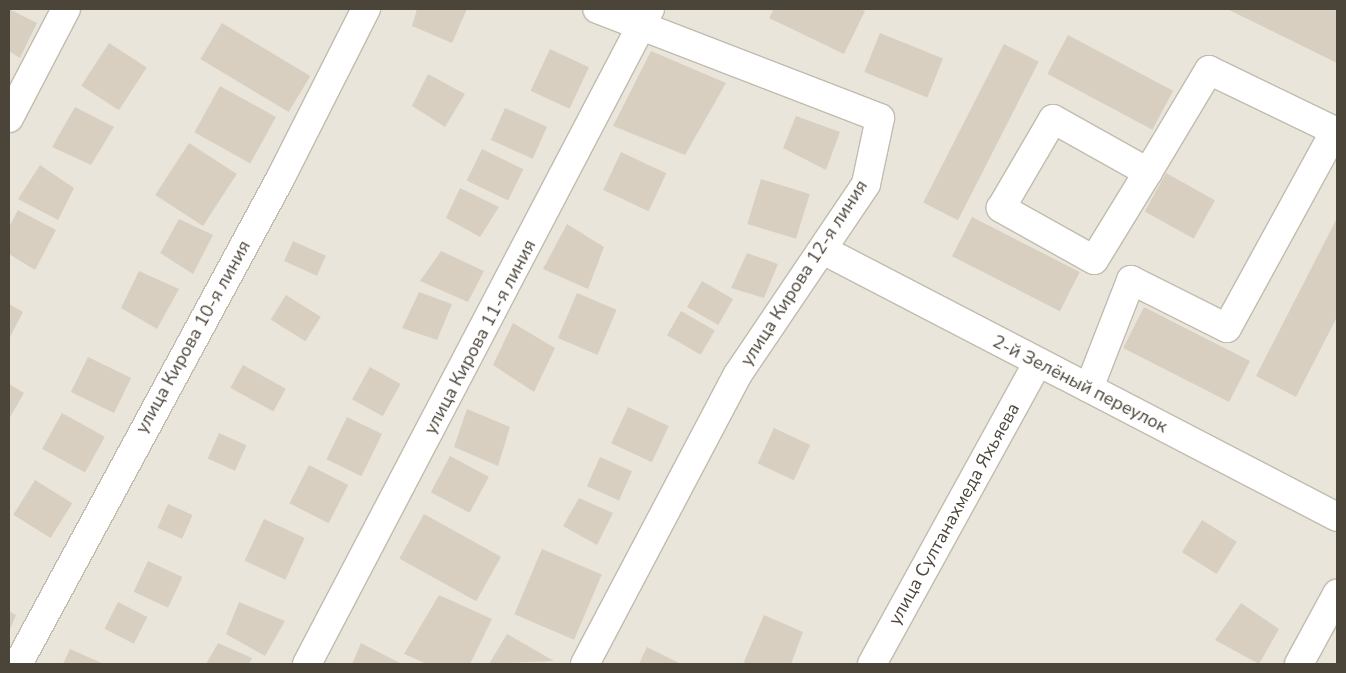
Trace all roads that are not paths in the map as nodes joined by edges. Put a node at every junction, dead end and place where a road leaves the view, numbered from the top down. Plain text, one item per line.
1 (66, 9) edge
2 (366, 9) edge
3 (597, 9) edge
4 (647, 17) edge
5 (9, 118) edge
6 (1148, 172) junction
7 (823, 250) junction
8 (1094, 260) junction
9 (1131, 280) junction
10 (1037, 364) junction
11 (1090, 388) junction
12 (1337, 517) edge
13 (1337, 594) edge
14 (18, 664) edge
15 (307, 664) edge
16 (585, 664) edge
17 (872, 664) edge
18 (1299, 664) edge

1 - 5 street
2 - 14 street, улица Кирова 10-я линия
3 - 4 street, улица Кирова 12-я линия
4 - 7 street, улица Кирова 12-я линия
4 - 15 street, улица Кирова 11-я линия
6 - 8 street
6 - 8 street
6 - 9 street
7 - 10 street, 2-й Зелёный переулок
7 - 16 street, улица Кирова 12-я линия
8 - 9 street
9 - 11 street
10 - 11 street, 2-й Зелёный переулок
10 - 17 street, улица Султанахмеда Яхьяева
11 - 12 street, 2-й Зелёный переулок
13 - 18 street

